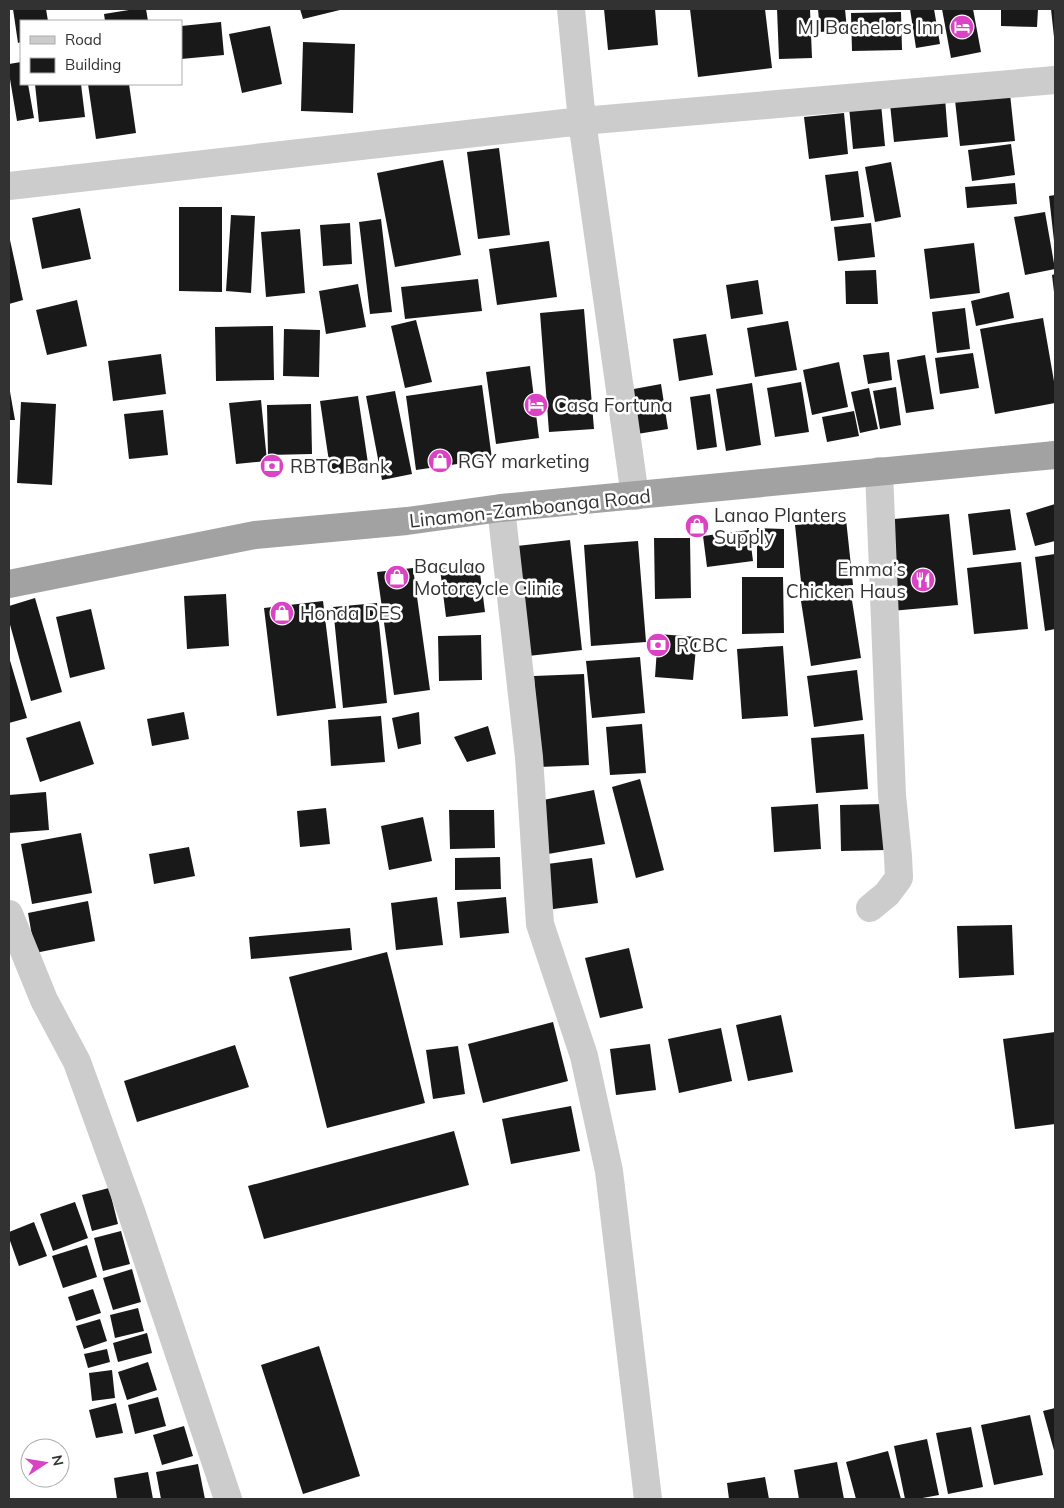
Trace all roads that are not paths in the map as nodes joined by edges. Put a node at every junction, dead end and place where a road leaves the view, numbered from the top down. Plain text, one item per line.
1 (571, 9) edge
2 (1055, 80) edge
3 (582, 121) junction
4 (9, 186) edge
5 (1055, 455) edge
6 (879, 471) junction
7 (635, 496) junction
8 (501, 508) junction
9 (9, 584) edge
10 (870, 908) dead end
11 (9, 914) edge
12 (228, 1499) edge
13 (648, 1499) edge

1 - 3 street
2 - 3 street
3 - 4 street
3 - 7 street
5 - 6 highway, Linamon-Zamboanga Road
6 - 7 highway, Linamon-Zamboanga Road
6 - 10 street
7 - 8 highway, Linamon-Zamboanga Road
8 - 9 highway, Linamon-Zamboanga Road
8 - 13 street
11 - 12 street

